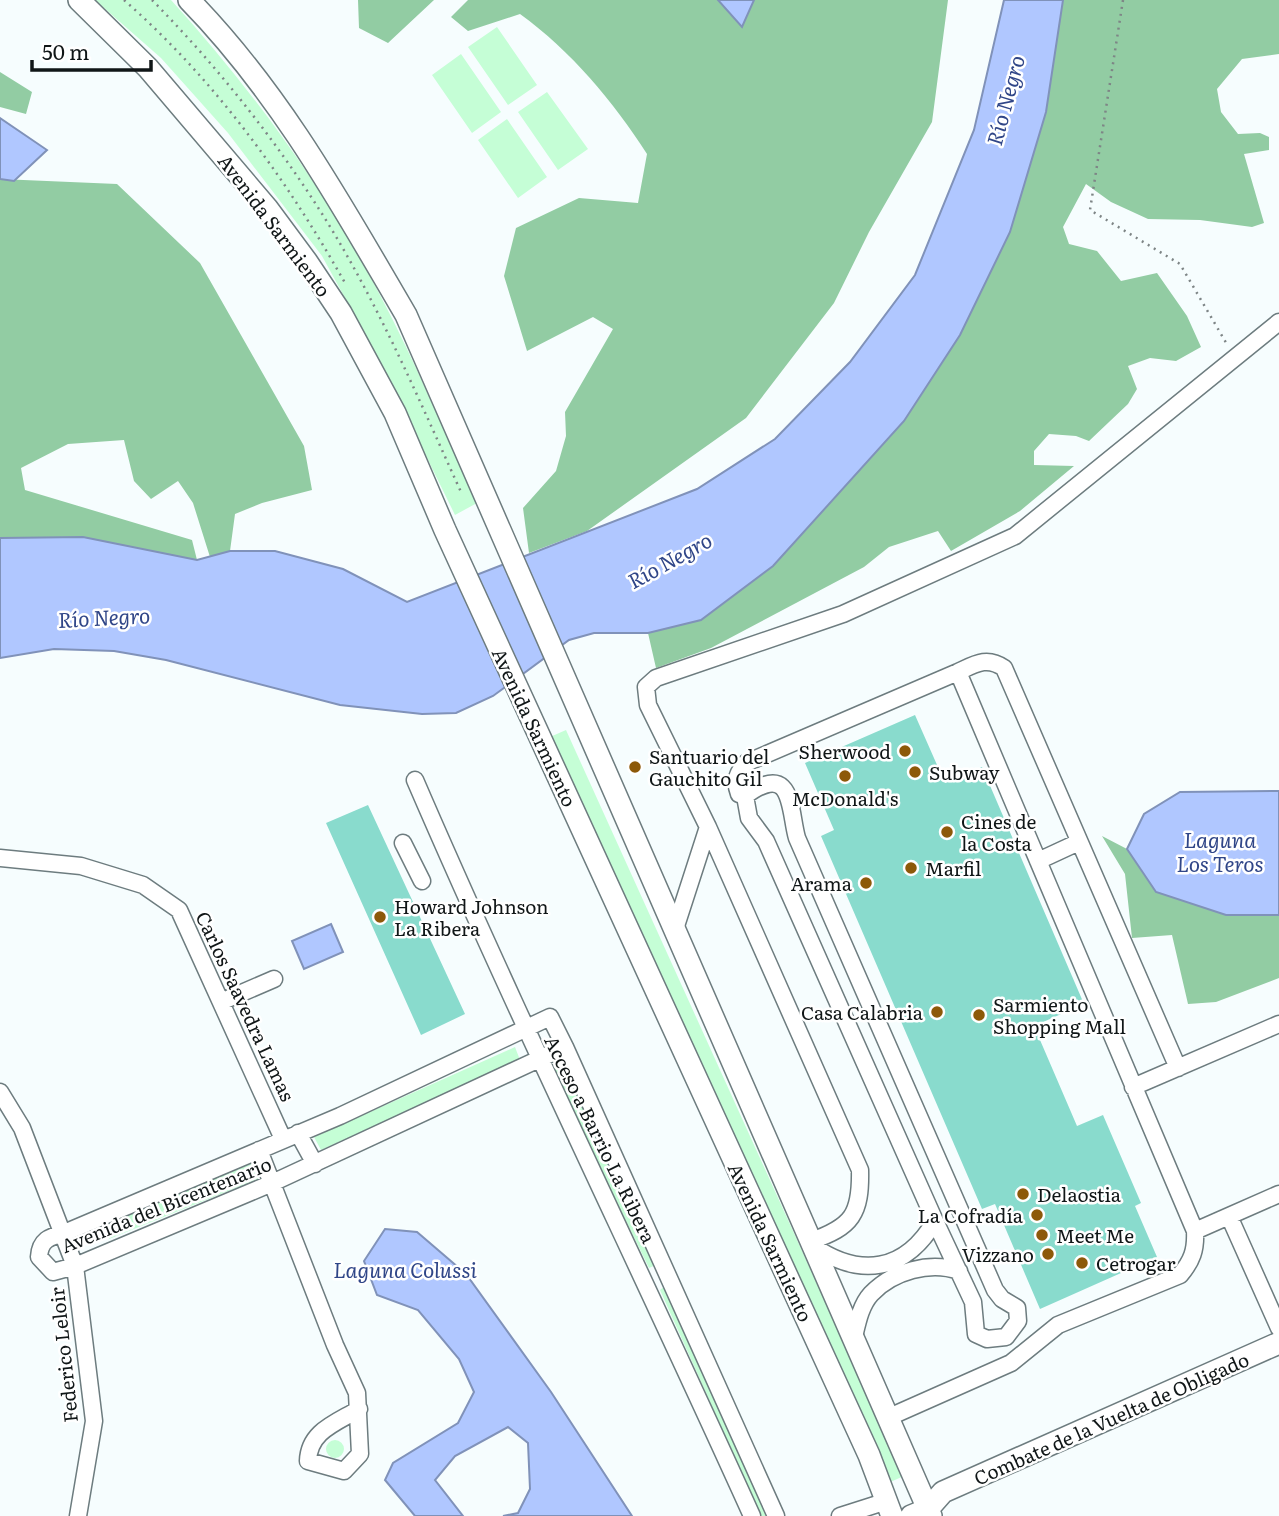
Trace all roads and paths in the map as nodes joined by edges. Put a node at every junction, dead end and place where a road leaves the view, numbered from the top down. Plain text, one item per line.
1 (79, 0) edge
2 (152, 0) edge
3 (190, 0) edge
4 (1124, 0) edge
5 (1279, 322) edge
6 (1235, 358) junction
7 (463, 494) dead end
8 (958, 672) junction
9 (415, 780) dead end
10 (745, 796) junction
11 (708, 827) junction
12 (1079, 842) junction
13 (403, 843) dead end
14 (0, 858) edge
15 (1038, 861) junction
16 (422, 881) dead end
17 (675, 929) junction
18 (274, 979) dead end
19 (223, 1001) junction
20 (1279, 1024) edge
21 (525, 1030) junction
22 (565, 1047) junction
23 (540, 1059) junction
24 (1178, 1068) junction
25 (1133, 1087) junction
26 (0, 1092) edge
27 (909, 1092) junction
28 (883, 1099) junction
29 (290, 1136) junction
30 (259, 1150) junction
31 (315, 1164) junction
32 (270, 1184) junction
33 (1279, 1194) edge
34 (1228, 1216) junction
35 (935, 1221) junction
36 (1195, 1231) junction
37 (64, 1233) junction
38 (812, 1243) junction
39 (75, 1266) junction
40 (959, 1271) junction
41 (667, 1272) junction
42 (648, 1285) junction
43 (1018, 1321) junction
44 (1279, 1328) edge
45 (1037, 1340) junction
46 (853, 1341) junction
47 (1279, 1343) edge
48 (359, 1409) dead end
49 (887, 1418) junction
50 (922, 1507) edge
51 (889, 1509) edge
52 (78, 1516) edge
53 (752, 1516) edge
54 (776, 1516) edge
55 (840, 1516) edge

1 - 51 main road, Avenida Sarmiento
2 - 7 path
3 - 17 main road, Avenida Sarmiento
4 - 6 path
5 - 6 street
6 - 11 street
8 - 10 street
8 - 12 street
8 - 15 street
9 - 21 street, Acceso a Barrio La Ribera
10 - 27 street
10 - 28 street
11 - 17 street
11 - 38 street
12 - 15 street
12 - 24 street
13 - 16 street
14 - 19 street, Carlos Saavedra Lamas
15 - 25 street
17 - 38 main road, Avenida Sarmiento
18 - 19 street
19 - 29 street, Carlos Saavedra Lamas
20 - 24 street
21 - 22 street, Avenida del Bicentenario
21 - 23 street, Acceso a Barrio La Ribera
21 - 29 street, Avenida del Bicentenario
22 - 23 street, Avenida del Bicentenario
22 - 41 street
23 - 31 street, Avenida del Bicentenario
23 - 42 street, Acceso a Barrio La Ribera
24 - 25 street
25 - 36 street
26 - 37 street, Federico Leloir
27 - 28 street
27 - 43 street
28 - 35 street
29 - 30 street, Avenida del Bicentenario
29 - 31 street, Carlos Saavedra Lamas
30 - 32 street
30 - 37 street, Avenida del Bicentenario
31 - 32 street, Avenida del Bicentenario
32 - 39 street, Avenida del Bicentenario
32 - 48 street
33 - 34 street
34 - 36 street
34 - 44 street
35 - 38 street
35 - 40 street
36 - 45 street
37 - 39 street, Federico Leloir
37 - 39 street, Avenida del Bicentenario
38 - 46 main road, Avenida Sarmiento
39 - 52 street, Federico Leloir
40 - 43 street
40 - 46 street
41 - 42 street
41 - 54 street
42 - 53 street, Acceso a Barrio La Ribera
43 - 45 street
45 - 49 street
46 - 49 main road, Avenida Sarmiento
47 - 50 main road, Combate de la Vuelta de Obligado
49 - 50 main road, Avenida Sarmiento
50 - 51 main road, Combate de la Vuelta de Obligado
51 - 55 street

